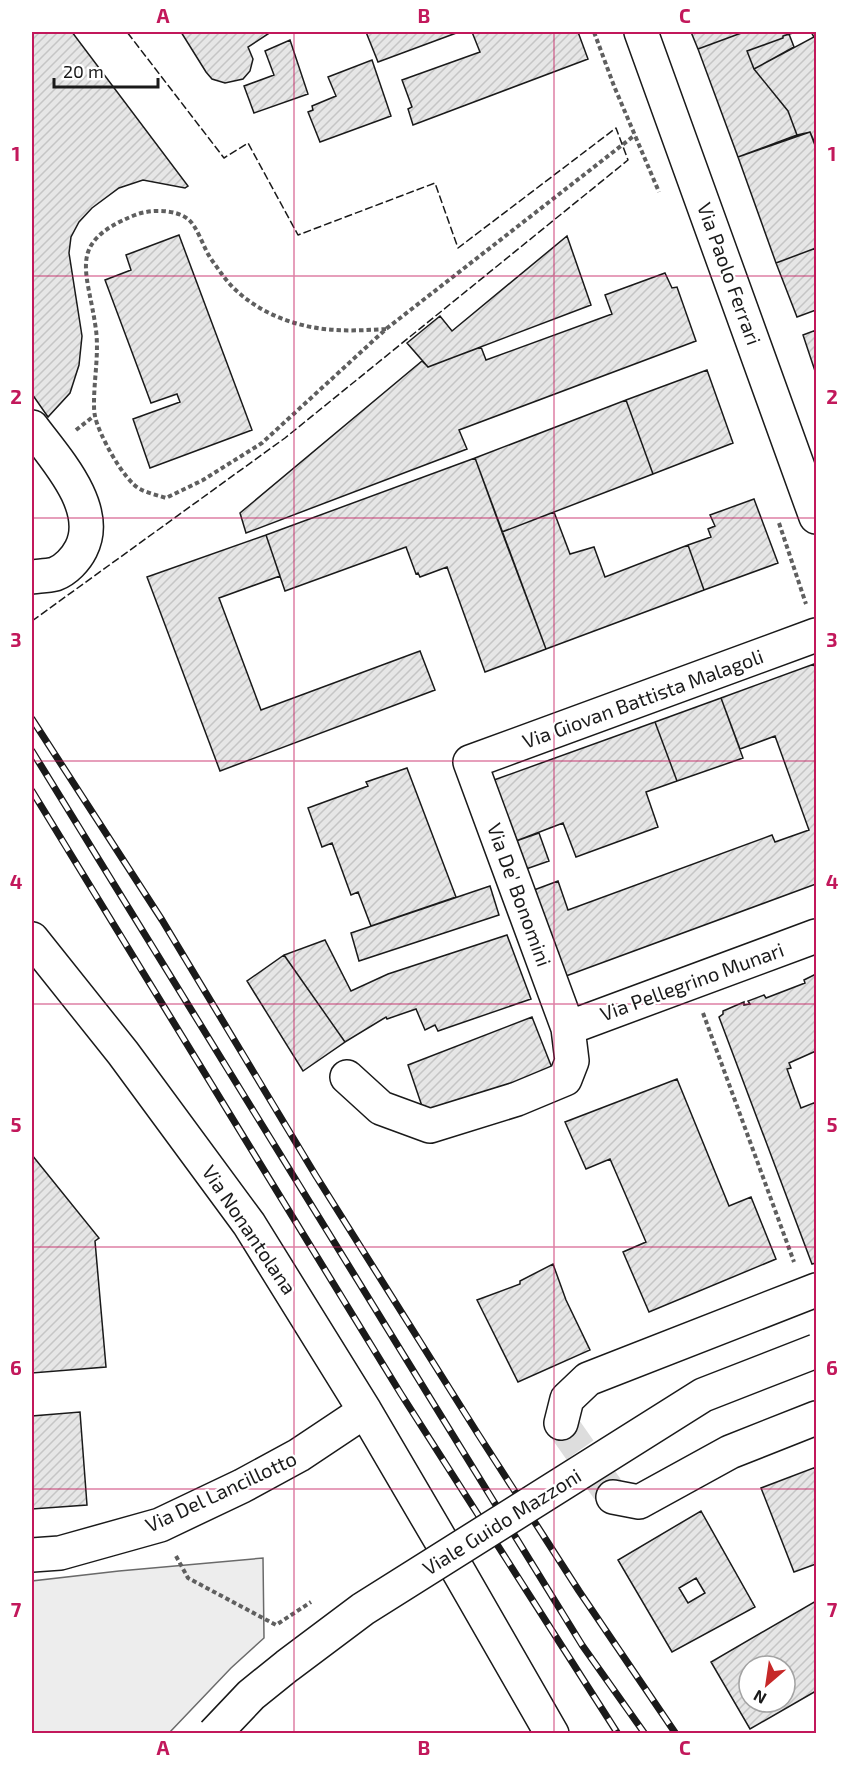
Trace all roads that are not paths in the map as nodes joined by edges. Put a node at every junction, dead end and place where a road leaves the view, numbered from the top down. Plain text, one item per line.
1 (641, 32) edge
2 (32, 427) edge
3 (816, 517) edge
4 (32, 577) edge
5 (811, 637) edge
6 (470, 762) joint
7 (816, 936) edge
8 (32, 939) edge
9 (568, 1028) junction
10 (347, 1077) dead end
11 (811, 1292) edge
12 (816, 1351) edge
13 (365, 1411) junction
14 (816, 1418) edge
15 (561, 1424) dead end
16 (613, 1497) dead end
17 (32, 1555) edge
18 (214, 1734) edge
19 (552, 1734) edge

1 - 3 street, Via Paolo Ferrari
2 - 4 street
5 - 6 street, Via Giovan Battista Malagoli
6 - 9 street, Via De' Bonomini
7 - 9 street, Via Pellegrino Munari
8 - 13 street, Via Nonantolana
9 - 10 street, Via De' Bonomini
11 - 15 street
12 - 18 street, Viale Guido Mazzoni, bridge
13 - 17 street, Via Del Lancillotto
13 - 19 street, Via Nonantolana
14 - 16 street

